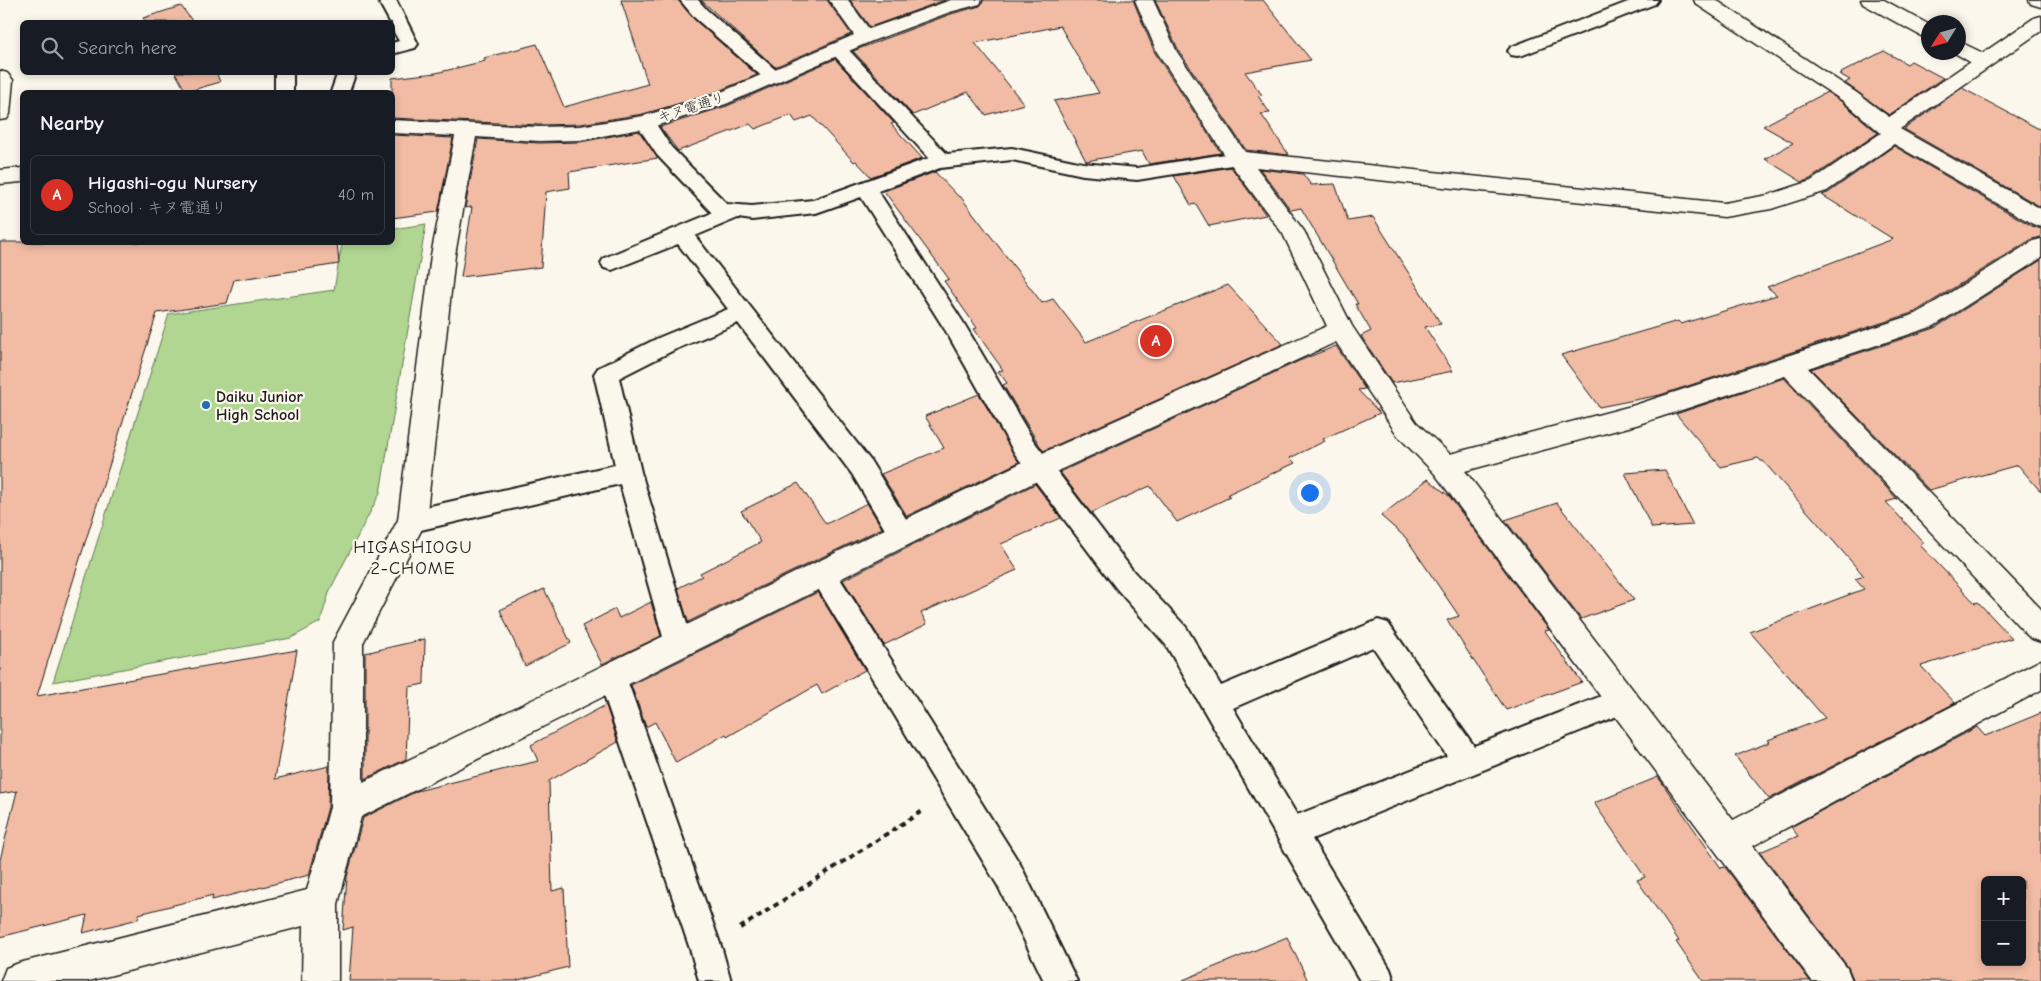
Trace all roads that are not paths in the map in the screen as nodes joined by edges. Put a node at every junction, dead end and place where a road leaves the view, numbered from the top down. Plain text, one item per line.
1 (387, 0) edge
2 (689, 0) edge
3 (838, 0) edge
4 (973, 0) edge
5 (1144, 0) edge
6 (1649, 0) edge
7 (1703, 0) edge
8 (1870, 0) edge
9 (2041, 22) edge
10 (1921, 28) edge
11 (865, 37) junction
12 (395, 48) edge
13 (838, 49) junction
14 (1517, 51) dead end
15 (1966, 51) edge
16 (1984, 61) junction
17 (284, 75) edge
18 (346, 75) edge
19 (772, 76) junction
20 (0, 77) edge
21 (284, 90) edge
22 (341, 90) edge
23 (0, 114) edge
24 (645, 122) junction
25 (395, 126) edge
26 (467, 129) junction
27 (1890, 131) junction
28 (1238, 158) junction
29 (943, 160) junction
30 (20, 175) edge
31 (0, 177) edge
32 (866, 188) junction
33 (737, 211) junction
34 (2041, 219) edge
35 (682, 234) junction
36 (2041, 247) edge
37 (612, 263) dead end
38 (742, 312) junction
39 (1341, 330) junction
40 (1789, 364) junction
41 (1445, 466) junction
42 (1040, 467) junction
43 (630, 472) junction
44 (412, 521) junction
45 (902, 535) junction
46 (823, 574) junction
47 (2041, 629) edge
48 (679, 644) junction
49 (2041, 674) edge
50 (612, 676) junction
51 (1622, 701) junction
52 (1215, 702) junction
53 (1468, 762) junction
54 (347, 807) junction
55 (1291, 832) junction
56 (1728, 841) junction
57 (321, 904) junction
58 (19, 981) edge
59 (320, 981) edge
60 (715, 981) edge
61 (1061, 981) edge
62 (1378, 981) edge
63 (1834, 981) edge

1 - 12 lane
2 - 19 lane
3 - 11 street
4 - 11 street, キヌ電通り
5 - 28 street
6 - 14 lane
7 - 27 street
8 - 10 street
9 - 16 street
11 - 13 street, キヌ電通り
13 - 19 street, キヌ電通り
13 - 29 lane
15 - 16 street
16 - 27 street
17 - 21 lane
18 - 22 lane
19 - 24 street, キヌ電通り
20 - 23 street
24 - 26 street, キヌ電通り
24 - 33 lane
25 - 26 street, キヌ電通り
26 - 44 street
27 - 28 street
27 - 34 street
28 - 29 lane
28 - 39 street
29 - 32 lane
30 - 31 street
32 - 33 lane
32 - 42 lane
33 - 35 lane
35 - 37 lane
35 - 38 lane
36 - 40 street
38 - 43 lane
38 - 45 lane
39 - 41 street
39 - 42 street
40 - 41 street
40 - 47 street
41 - 51 street
42 - 45 street
42 - 52 lane
43 - 44 lane
43 - 48 lane
44 - 54 street
45 - 46 street
46 - 48 street
46 - 61 lane
48 - 50 street
49 - 56 street
50 - 54 street
50 - 60 lane
51 - 53 lane
51 - 56 street
52 - 53 lane
52 - 55 lane
53 - 55 lane
54 - 57 street
55 - 62 lane
56 - 63 street
57 - 58 street
57 - 59 street

